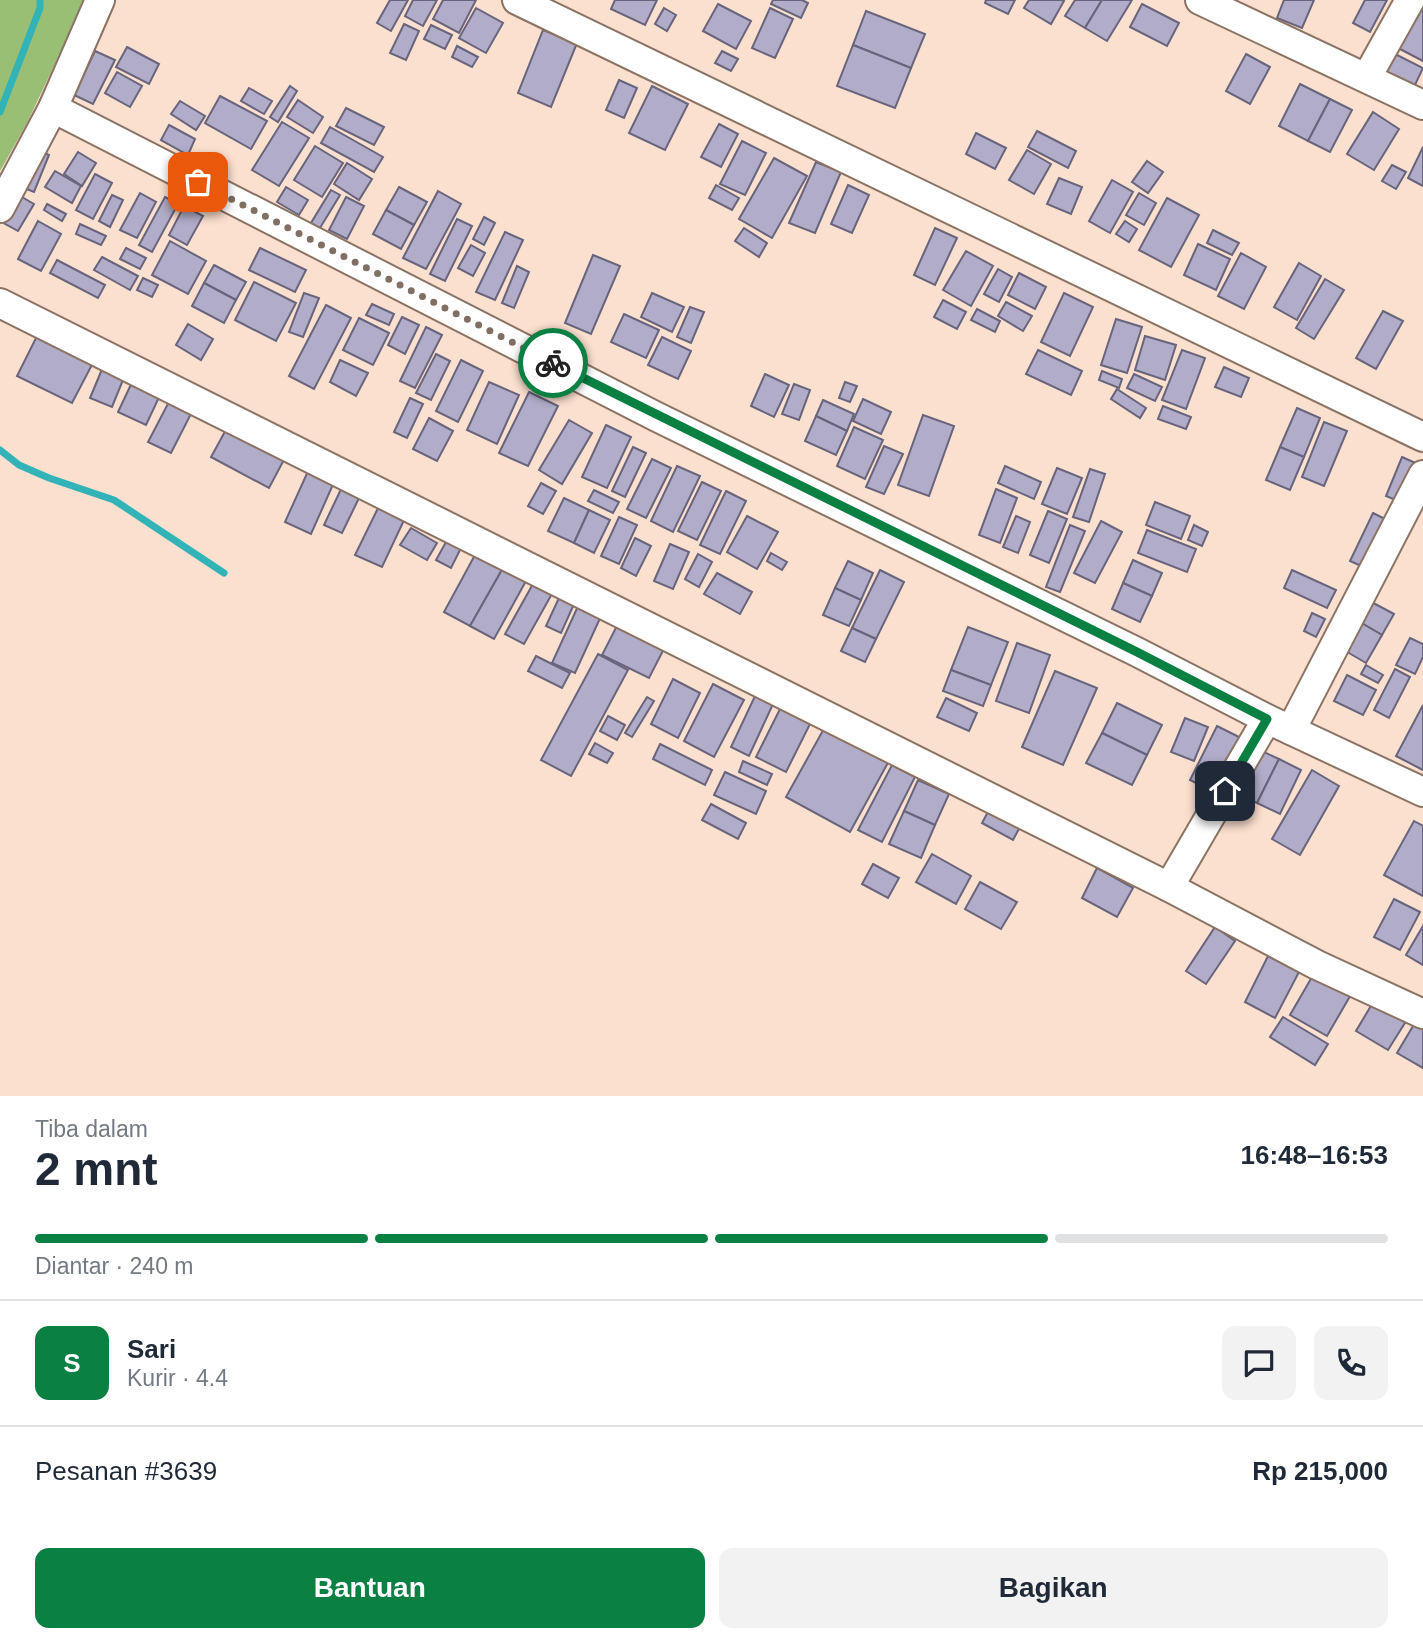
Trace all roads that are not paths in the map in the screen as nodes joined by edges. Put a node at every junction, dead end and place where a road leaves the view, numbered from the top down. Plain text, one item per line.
1 (100, 0) edge
2 (517, 0) edge
3 (1200, 0) edge
4 (1410, 0) edge
5 (1367, 77) junction
6 (1423, 105) edge
7 (52, 107) junction
8 (0, 208) edge
9 (0, 303) edge
10 (1423, 437) edge
11 (1423, 475) edge
12 (1279, 725) junction
13 (1423, 792) edge
14 (1169, 887) junction
15 (1423, 1014) edge

1 - 7 street
2 - 10 street
3 - 5 street
4 - 5 street
5 - 6 street
7 - 8 street
7 - 12 street
9 - 14 street
11 - 12 street
12 - 13 street
12 - 14 street
14 - 15 street

